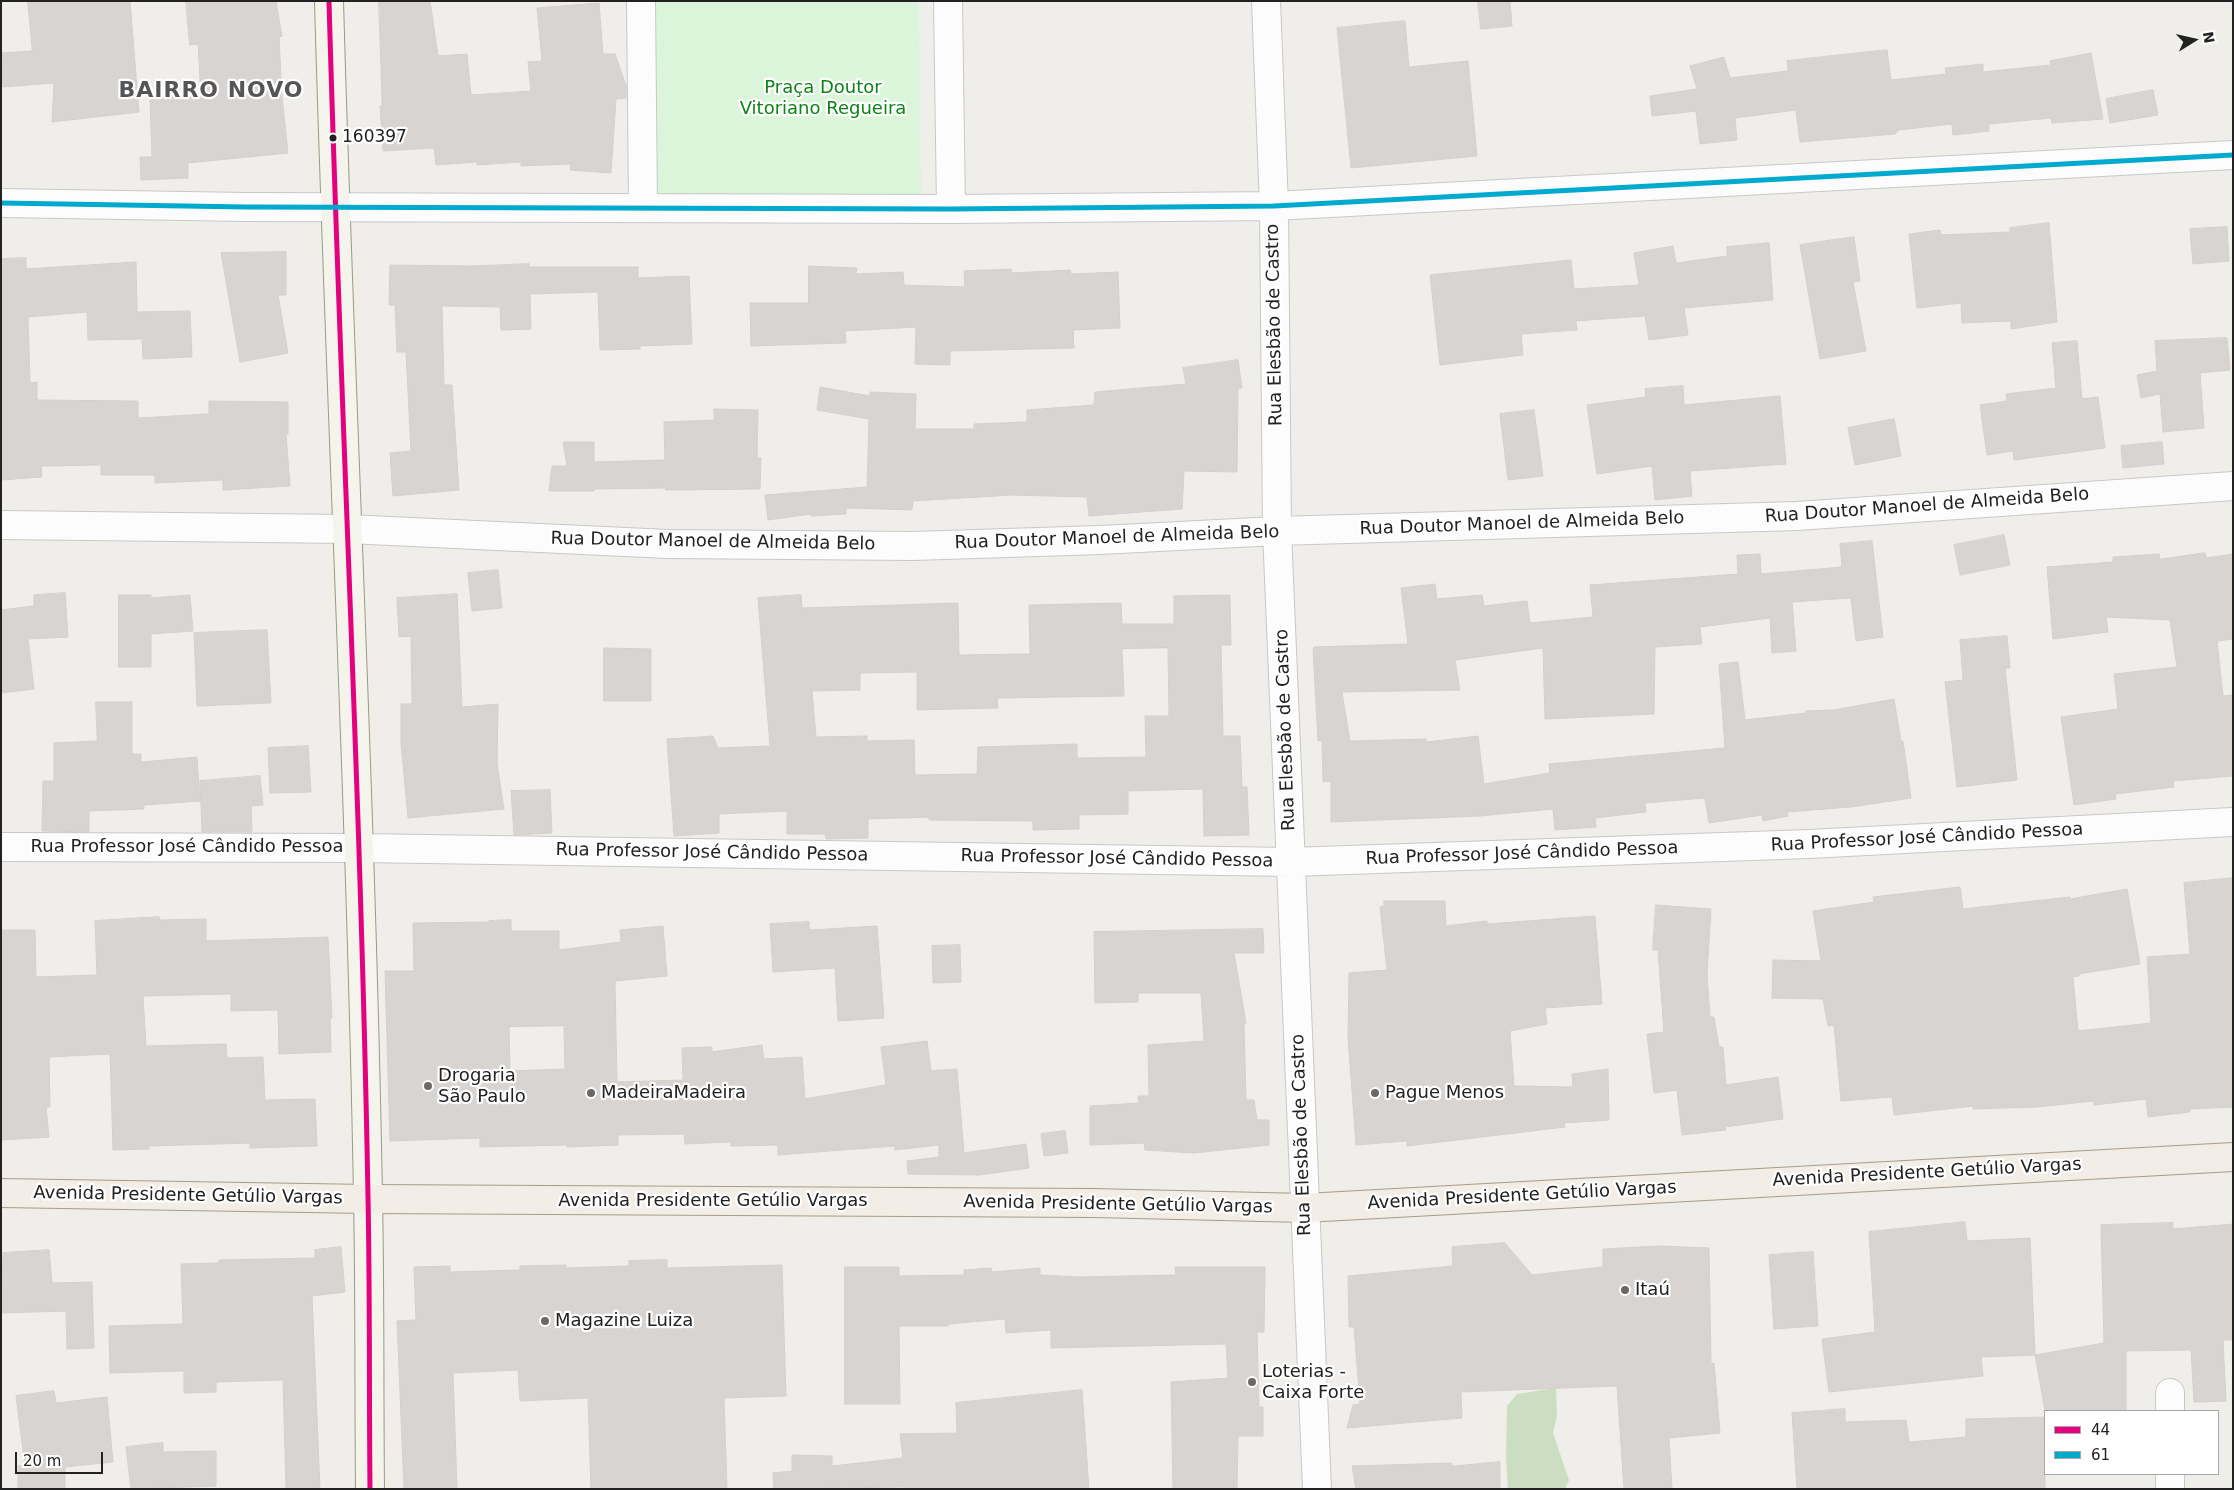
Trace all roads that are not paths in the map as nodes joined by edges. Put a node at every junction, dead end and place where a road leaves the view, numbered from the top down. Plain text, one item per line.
1 (329, 1) edge
2 (641, 1) edge
3 (948, 1) edge
4 (1266, 1) edge
5 (2233, 155) edge
6 (1, 203) edge
7 (1274, 206) junction
8 (335, 207) junction
9 (644, 207) junction
10 (951, 208) junction
11 (2233, 486) edge
12 (1, 525) edge
13 (348, 529) junction
14 (1277, 531) junction
15 (2233, 822) edge
16 (1, 847) edge
17 (359, 848) junction
18 (1291, 862) junction
19 (2233, 1157) edge
20 (1, 1193) edge
21 (368, 1199) junction
22 (1305, 1208) junction
23 (2170, 1475) edge
24 (370, 1489) edge
25 (1317, 1489) edge
26 (2170, 1489) edge

1 - 8 street
2 - 9 street
3 - 10 street
4 - 7 street, Rua Elesbão de Castro
5 - 7 street
6 - 8 street
7 - 10 street
7 - 14 street, Rua Elesbão de Castro
8 - 9 street
8 - 13 street
9 - 10 street
11 - 14 street, Rua Doutor Manoel de Almeida Belo
12 - 13 street, Rua Doutor Manoel de Almeida Belo
13 - 14 street, Rua Doutor Manoel de Almeida Belo
13 - 17 street
14 - 18 street, Rua Elesbão de Castro
15 - 18 street, Rua Professor José Cândido Pessoa
16 - 17 street, Rua Professor José Cândido Pessoa
17 - 18 street, Rua Professor José Cândido Pessoa
17 - 21 street
18 - 22 street, Rua Elesbão de Castro
19 - 22 main road, Avenida Presidente Getúlio Vargas
20 - 21 main road, Avenida Presidente Getúlio Vargas
21 - 22 main road, Avenida Presidente Getúlio Vargas
21 - 24 street
22 - 25 street, Rua Elesbão de Castro
23 - 26 street

